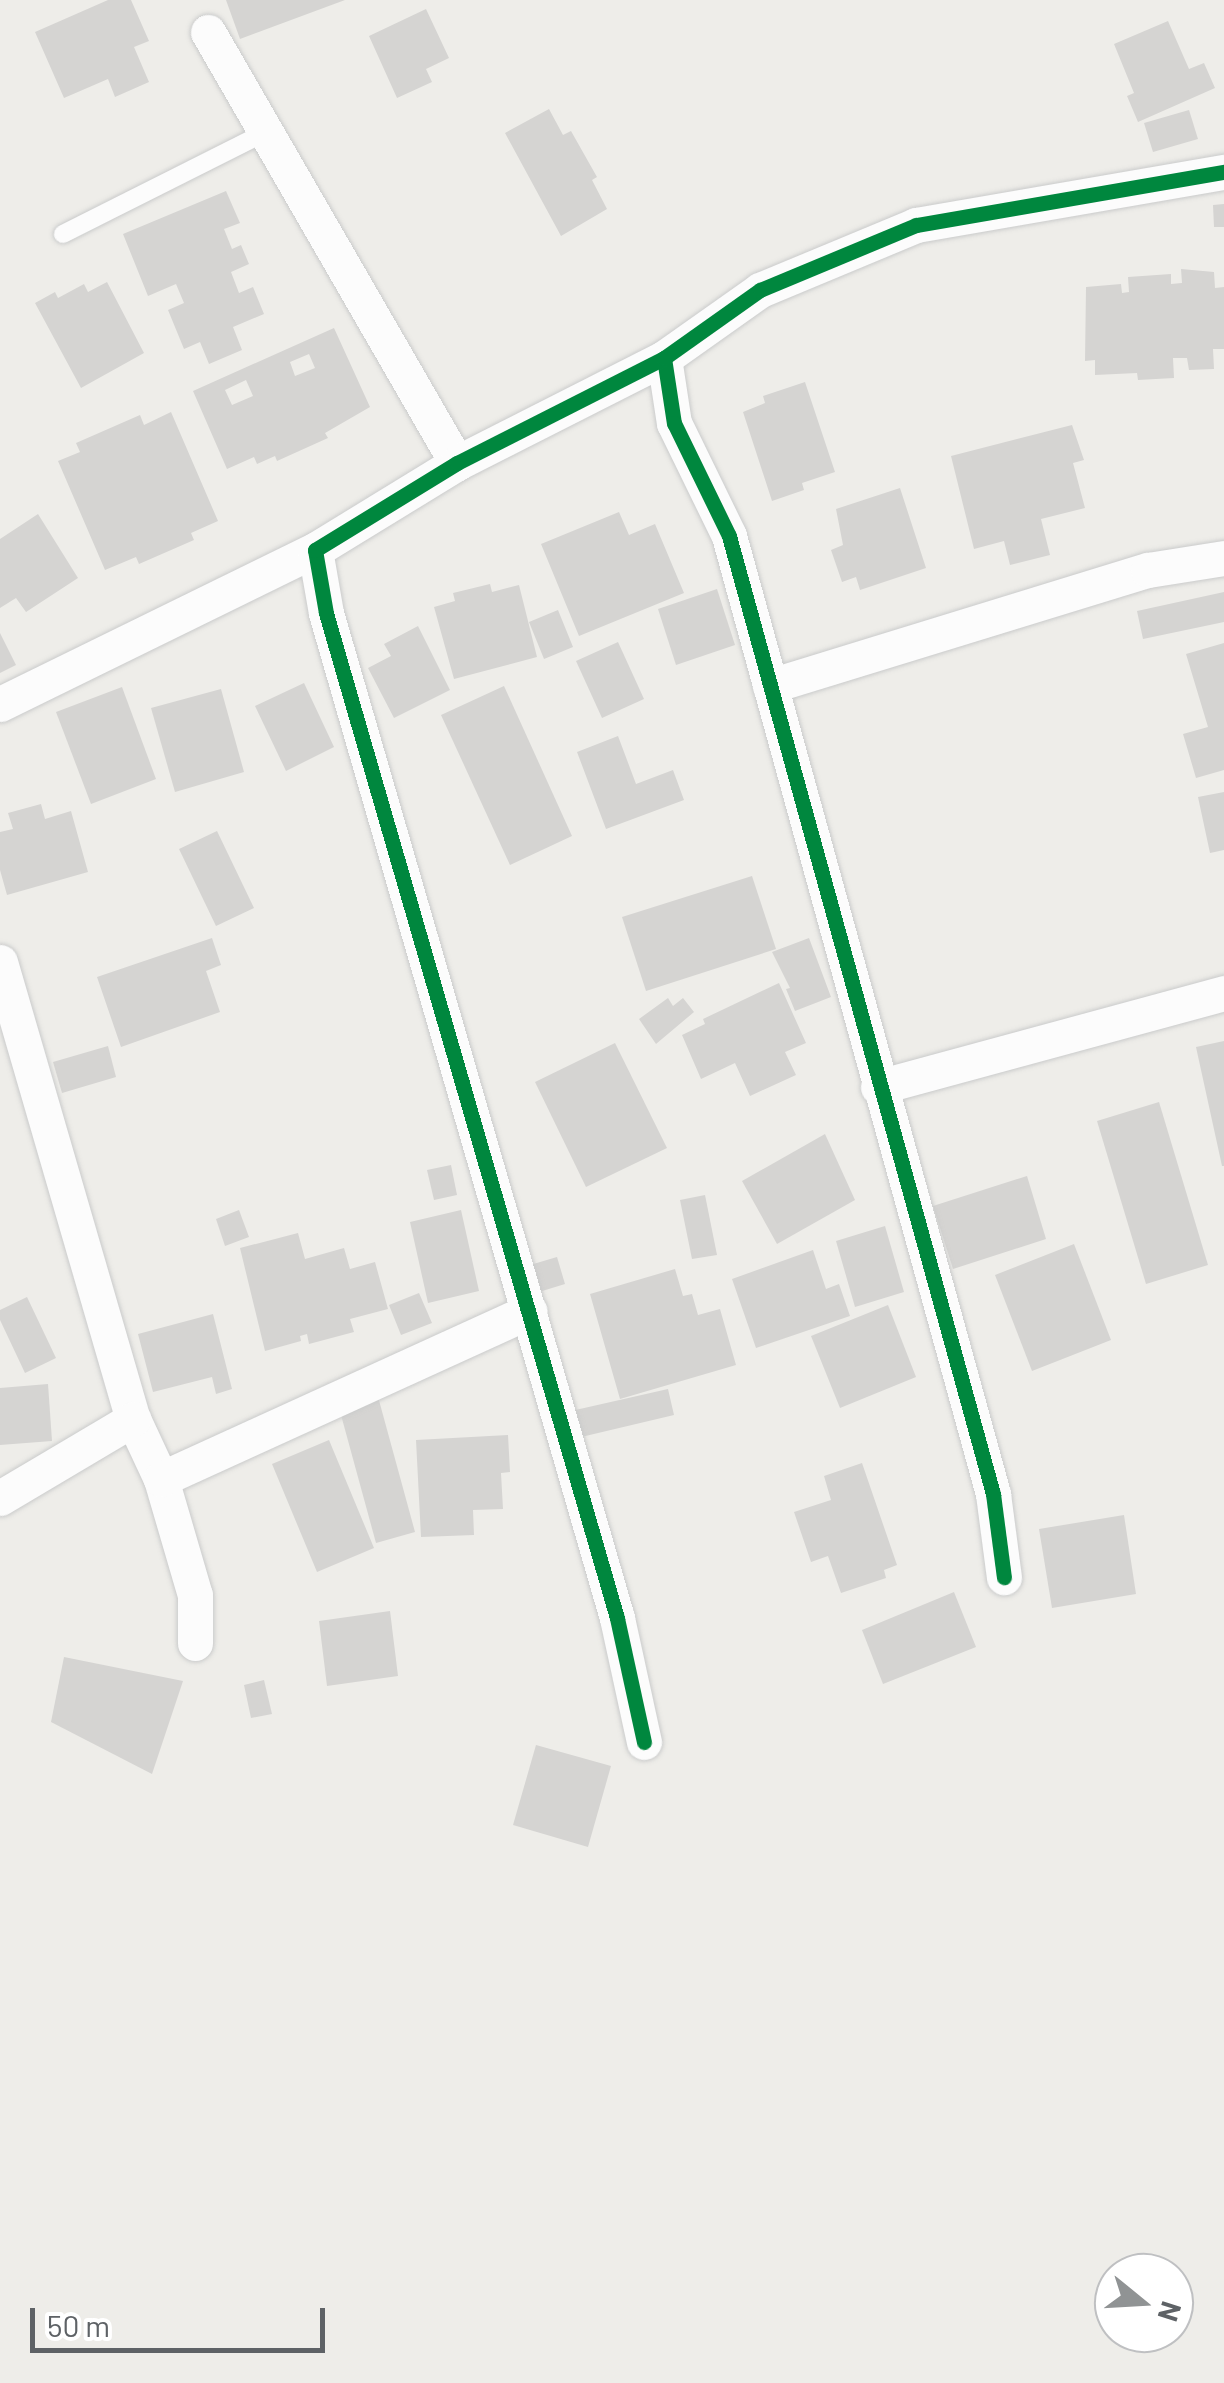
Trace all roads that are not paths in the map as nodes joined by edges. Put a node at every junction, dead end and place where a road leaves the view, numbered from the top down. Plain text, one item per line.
1 (208, 32) dead end
2 (266, 132) junction
3 (1224, 172) edge
4 (62, 234) dead end
5 (664, 358) junction
6 (457, 463) junction
7 (315, 550) junction
8 (1224, 558) edge
9 (770, 686) junction
10 (0, 704) edge
11 (0, 962) edge
12 (1224, 993) edge
13 (878, 1087) junction
14 (530, 1310) junction
15 (133, 1418) junction
16 (161, 1479) junction
17 (0, 1498) edge
18 (1004, 1576) dead end
19 (195, 1644) dead end
20 (644, 1742) dead end

1 - 2 street
2 - 4 lane
2 - 6 street
3 - 5 street
5 - 6 street
5 - 9 street
6 - 7 street
7 - 10 street
7 - 14 street
8 - 9 street
9 - 13 street
11 - 15 street
12 - 13 street
13 - 18 street
14 - 16 street
14 - 20 street
15 - 16 street
15 - 17 street
16 - 19 street

